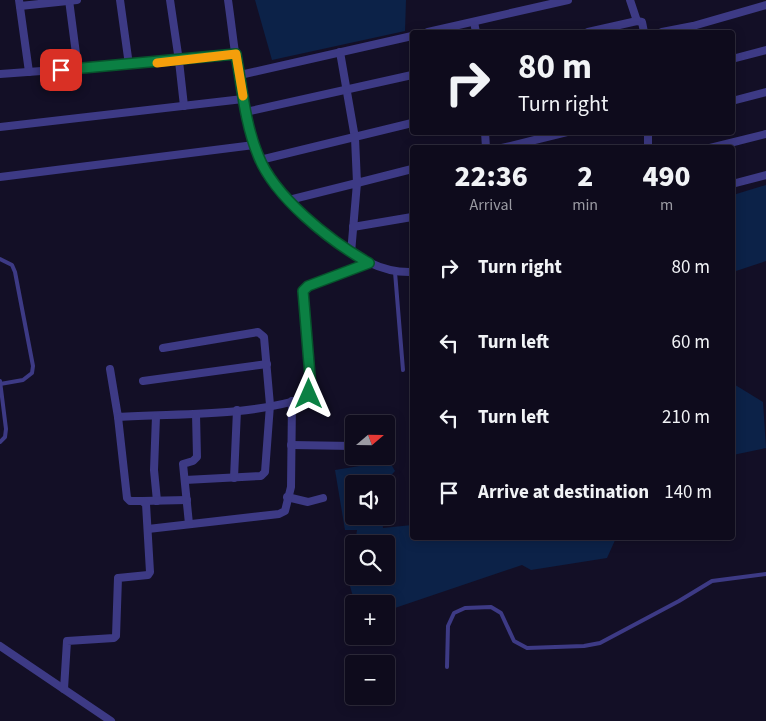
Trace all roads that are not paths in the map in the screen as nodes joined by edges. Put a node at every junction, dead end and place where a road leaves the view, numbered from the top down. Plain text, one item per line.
1 (69, 0) edge
2 (77, 0) edge
3 (120, 0) edge
4 (170, 0) edge
5 (228, 0) edge
6 (568, 0) edge
7 (630, 0) edge
8 (20, 3) edge
9 (766, 5) edge
10 (637, 21) junction
11 (474, 22) junction
12 (437, 30) edge
13 (476, 30) edge
14 (597, 30) edge
15 (644, 30) edge
16 (672, 30) edge
17 (410, 36) edge
18 (766, 50) edge
19 (340, 52) junction
20 (236, 54) junction
21 (735, 58) edge
22 (180, 61) junction
23 (129, 65) junction
24 (78, 69) junction
25 (29, 72) junction
26 (0, 74) edge
27 (240, 75) junction
28 (410, 75) edge
29 (347, 91) junction
30 (766, 92) edge
31 (243, 100) junction
32 (735, 100) edge
33 (184, 106) junction
34 (246, 112) junction
35 (410, 124) edge
36 (0, 127) edge
37 (766, 134) edge
38 (555, 135) edge
39 (355, 138) junction
40 (254, 145) junction
41 (514, 145) edge
42 (722, 145) edge
43 (260, 160) junction
44 (410, 170) edge
45 (0, 172) edge
46 (766, 175) edge
47 (0, 176) edge
48 (357, 183) junction
49 (735, 183) edge
50 (289, 200) junction
51 (410, 217) edge
52 (353, 227) junction
53 (351, 253) junction
54 (0, 259) edge
55 (369, 263) junction
56 (395, 272) junction
57 (410, 272) edge
58 (163, 348) dead end
59 (267, 364) junction
60 (110, 369) dead end
61 (403, 370) dead end
62 (143, 381) dead end
63 (0, 383) edge
64 (292, 401) junction
65 (270, 405) junction
66 (237, 410) junction
67 (196, 414) junction
68 (156, 416) junction
69 (118, 417) junction
70 (0, 442) edge
71 (291, 445) junction
72 (345, 446) edge
73 (234, 478) junction
74 (185, 480) junction
75 (287, 496) junction
76 (323, 498) dead end
77 (187, 500) junction
78 (142, 501) junction
79 (157, 501) junction
80 (189, 524) junction
81 (148, 529) junction
82 (766, 574) edge
83 (0, 646) edge
84 (447, 667) dead end
85 (64, 689) junction
86 (111, 721) edge

1 - 2 street
1 - 8 street
1 - 24 street
3 - 23 street
4 - 22 street
5 - 20 street
6 - 11 street
7 - 10 street
8 - 25 street
9 - 16 street
10 - 14 street
10 - 15 street
11 - 12 street
11 - 13 street
17 - 19 street
18 - 21 street
19 - 27 street
19 - 29 street
20 - 22 street
20 - 27 street
22 - 23 street
22 - 33 street
23 - 24 street
24 - 25 street
25 - 26 street
27 - 31 street
28 - 29 street
29 - 34 street
29 - 39 street
30 - 32 street
31 - 33 street
31 - 34 street
33 - 36 street
34 - 40 street
35 - 39 street
37 - 42 street
38 - 41 street
39 - 43 street
39 - 48 street
40 - 43 street
40 - 47 street
43 - 50 street
44 - 48 street
45 - 47 street
46 - 49 street
48 - 50 street
48 - 52 street
50 - 53 street
51 - 52 street
52 - 53 street
53 - 55 street
54 - 63 lane
55 - 56 street
55 - 64 street
56 - 57 street
56 - 61 lane
58 - 59 street
59 - 62 street
59 - 65 street
60 - 69 street
63 - 70 lane
64 - 65 street
64 - 71 street
65 - 66 street
65 - 73 street
66 - 67 street
66 - 73 street
67 - 68 street
67 - 74 street
68 - 69 street
68 - 79 street
69 - 78 street
71 - 72 street
71 - 75 street
73 - 74 street
74 - 77 street
75 - 76 street
75 - 80 street
77 - 79 street
77 - 80 street
78 - 79 street
78 - 81 street
80 - 81 street
81 - 85 street
82 - 84 lane
83 - 85 street
85 - 86 street

